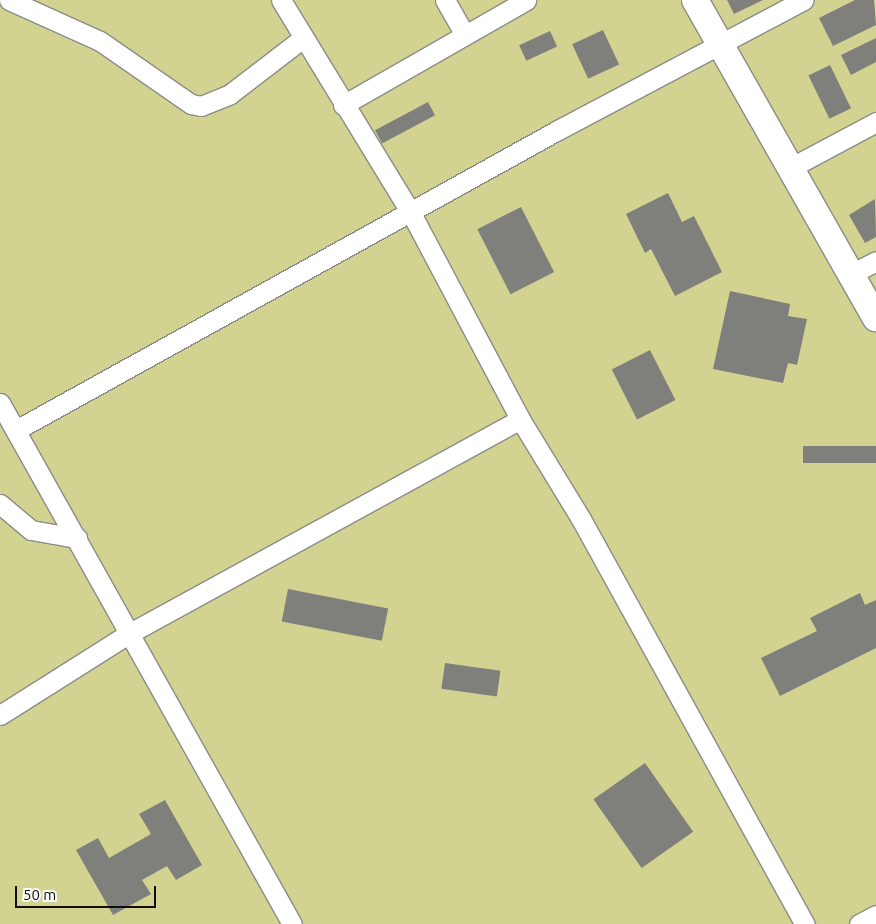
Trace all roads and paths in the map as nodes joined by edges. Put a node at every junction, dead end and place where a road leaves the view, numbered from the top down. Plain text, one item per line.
1 (9, 0) edge
2 (281, 0) edge
3 (446, 0) edge
4 (526, 0) edge
5 (695, 0) edge
6 (803, 0) edge
7 (465, 35) junction
8 (303, 38) junction
9 (720, 42) junction
10 (343, 105) junction
11 (876, 122) edge
12 (790, 168) junction
13 (410, 211) junction
14 (876, 261) edge
15 (852, 274) junction
16 (876, 318) edge
17 (0, 403) edge
18 (520, 419) junction
19 (16, 430) junction
20 (0, 504) edge
21 (77, 538) junction
22 (128, 634) junction
23 (0, 715) edge
24 (876, 915) edge
25 (292, 924) edge
26 (805, 924) edge
27 (859, 924) edge

1 - 8 street
2 - 8 street
3 - 7 street
4 - 7 street
5 - 9 street
6 - 9 street
7 - 10 street
8 - 10 street
9 - 12 street
9 - 13 street
10 - 13 street
11 - 12 street
12 - 15 street
13 - 18 street
13 - 19 street
14 - 15 street
15 - 16 street
17 - 19 street
18 - 22 street
18 - 26 street
19 - 21 street
20 - 21 street
21 - 22 street
22 - 23 street
22 - 25 street
24 - 27 street

